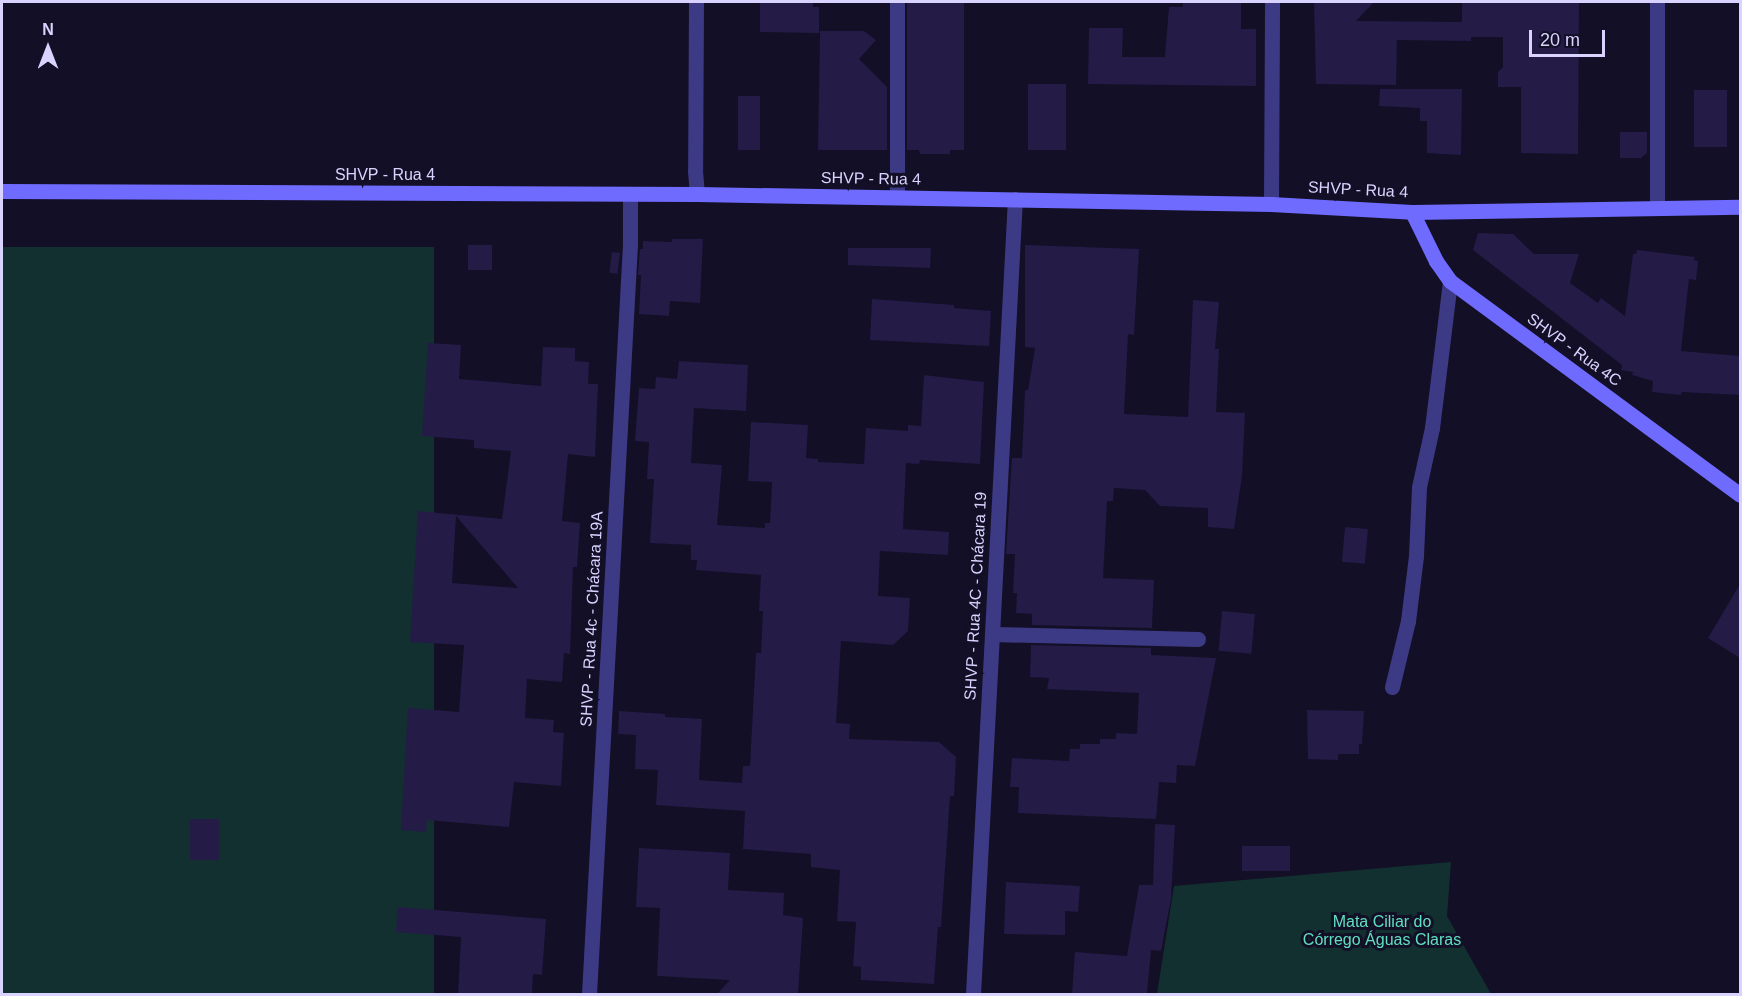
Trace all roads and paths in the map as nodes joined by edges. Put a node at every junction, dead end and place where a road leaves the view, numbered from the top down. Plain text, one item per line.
1 (696, 2) edge
2 (897, 2) edge
3 (1272, 2) edge
4 (1658, 2) edge
5 (2, 191) edge
6 (630, 194) junction
7 (697, 194) junction
8 (897, 197) junction
9 (1015, 199) junction
10 (1271, 204) junction
11 (1657, 206) junction
12 (1740, 207) edge
13 (1412, 212) junction
14 (1450, 281) junction
15 (1740, 495) edge
16 (992, 634) junction
17 (1198, 639) dead end
18 (1392, 687) dead end
19 (589, 994) edge
20 (973, 994) edge

1 - 7 street
2 - 8 street
3 - 10 street
4 - 11 street
5 - 6 street, SHVP - Rua 4
6 - 7 street, SHVP - Rua 4
6 - 19 street, SHVP - Rua 4c - Chácara 19A
7 - 8 street, SHVP - Rua 4
8 - 9 street, SHVP - Rua 4
9 - 10 street, SHVP - Rua 4
9 - 16 street, SHVP - Rua 4C - Chácara 19
10 - 13 street, SHVP - Rua 4
11 - 12 street, SHVP - Rua 4
11 - 13 street, SHVP - Rua 4
13 - 14 street, SHVP - Rua 4C
14 - 15 street, SHVP - Rua 4C
14 - 18 street
16 - 17 street
16 - 20 street, SHVP - Rua 4C - Chácara 19

